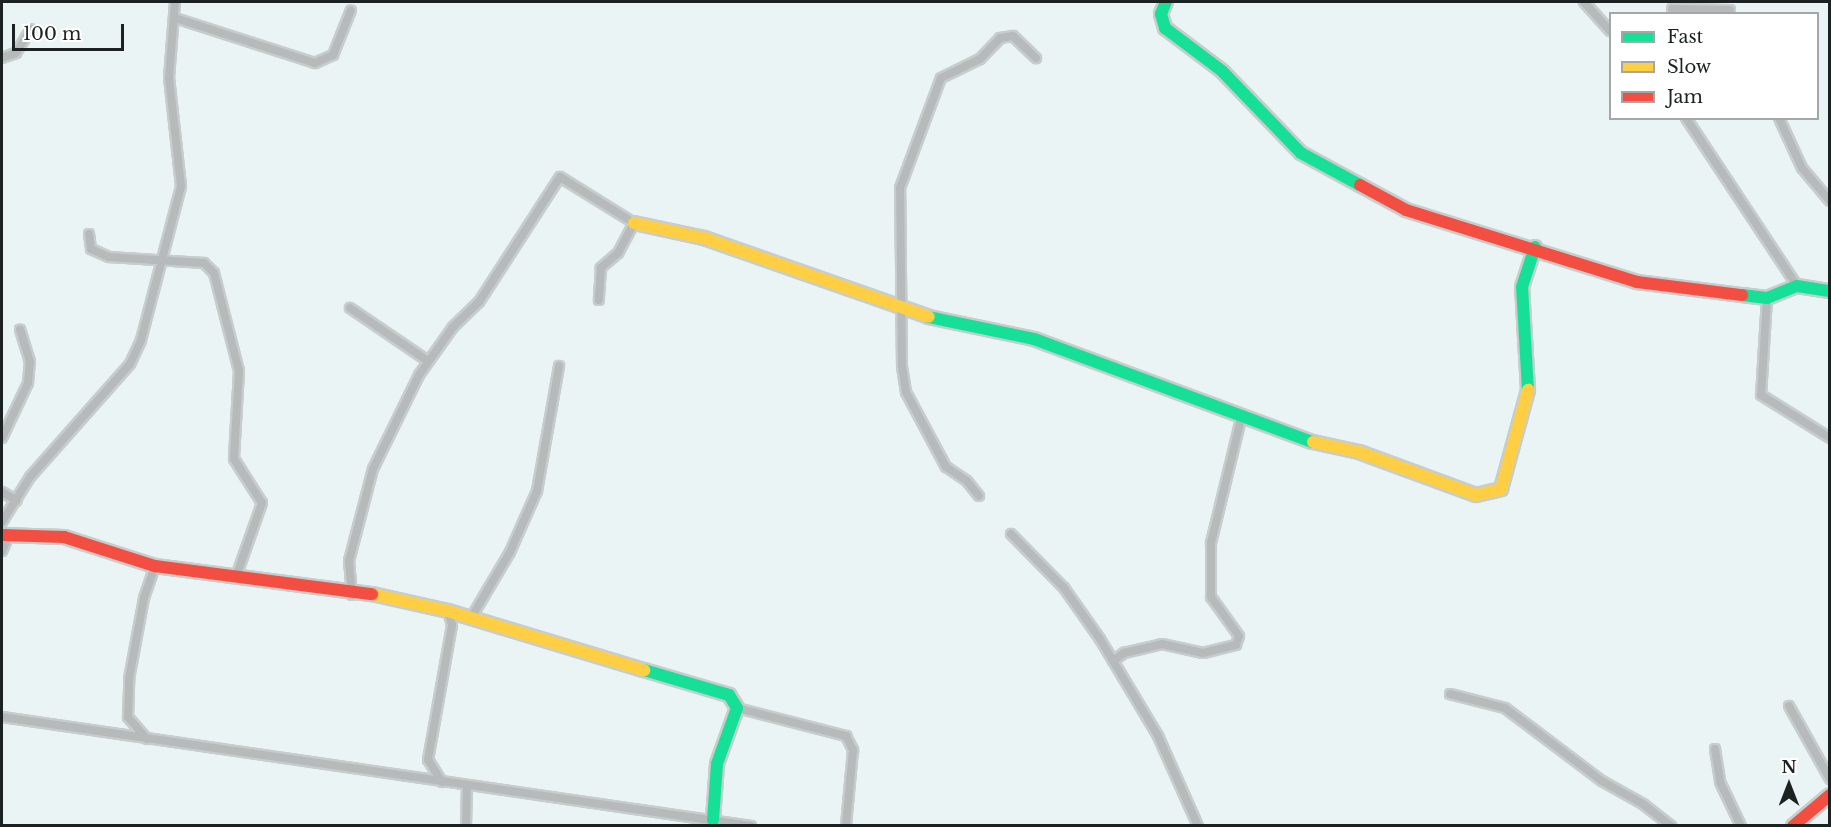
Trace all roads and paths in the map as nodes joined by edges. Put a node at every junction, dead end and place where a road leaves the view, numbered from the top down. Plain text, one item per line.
1 (175, 2) edge
2 (1166, 2) edge
3 (1584, 2) edge
4 (1730, 8) edge
5 (1672, 9) dead end
6 (351, 10) dead end
7 (175, 18) junction
8 (31, 29) dead end
9 (1609, 29) edge
10 (2, 58) edge
11 (1036, 58) dead end
12 (1687, 120) edge
13 (1780, 120) edge
14 (1830, 201) edge
15 (634, 223) junction
16 (89, 234) dead end
17 (1535, 247) junction
18 (162, 261) junction
19 (1797, 286) junction
20 (1830, 291) edge
21 (1767, 298) junction
22 (599, 300) dead end
23 (903, 304) junction
24 (350, 308) dead end
25 (20, 329) dead end
26 (428, 361) junction
27 (559, 366) dead end
28 (1241, 419) junction
29 (2, 438) edge
30 (1830, 438) edge
31 (2, 492) edge
32 (979, 496) dead end
33 (17, 501) junction
34 (2, 522) edge
35 (1011, 534) dead end
36 (5, 535) edge
37 (2, 551) edge
38 (155, 566) junction
39 (236, 577) junction
40 (352, 595) junction
41 (448, 611) junction
42 (467, 616) junction
43 (452, 625) junction
44 (1113, 662) junction
45 (1450, 694) dead end
46 (1789, 706) dead end
47 (737, 708) junction
48 (2, 717) edge
49 (147, 738) junction
50 (1715, 749) dead end
51 (1830, 780) edge
52 (442, 782) junction
53 (467, 786) junction
54 (1830, 795) edge
55 (713, 820) junction
56 (466, 825) edge
57 (751, 825) edge
58 (846, 825) edge
59 (1198, 825) edge
60 (1671, 825) edge
61 (1741, 825) edge
62 (1793, 825) edge

1 - 7 street
2 - 17 street
3 - 9 street
4 - 5 street
6 - 7 street
7 - 18 street
8 - 10 street
11 - 23 street
12 - 19 street
13 - 14 street
15 - 22 street
15 - 23 street
15 - 26 street
16 - 18 street
17 - 21 street
17 - 28 street
18 - 33 street
18 - 39 street
19 - 20 street
19 - 21 street
21 - 30 street
23 - 28 street
23 - 32 street
24 - 26 street
25 - 29 street
26 - 40 street
27 - 42 street
28 - 44 street
31 - 33 street
33 - 34 street
35 - 44 street
36 - 37 street
36 - 38 street
38 - 39 street
38 - 49 street
39 - 40 street
40 - 41 street
41 - 42 street
41 - 43 street
42 - 43 street
42 - 47 street
43 - 52 street
44 - 59 street
45 - 60 street
46 - 51 street
47 - 55 street
47 - 58 street
48 - 49 street
49 - 52 street
50 - 61 street
52 - 53 street
53 - 55 street
53 - 56 street
54 - 62 street
55 - 57 street

